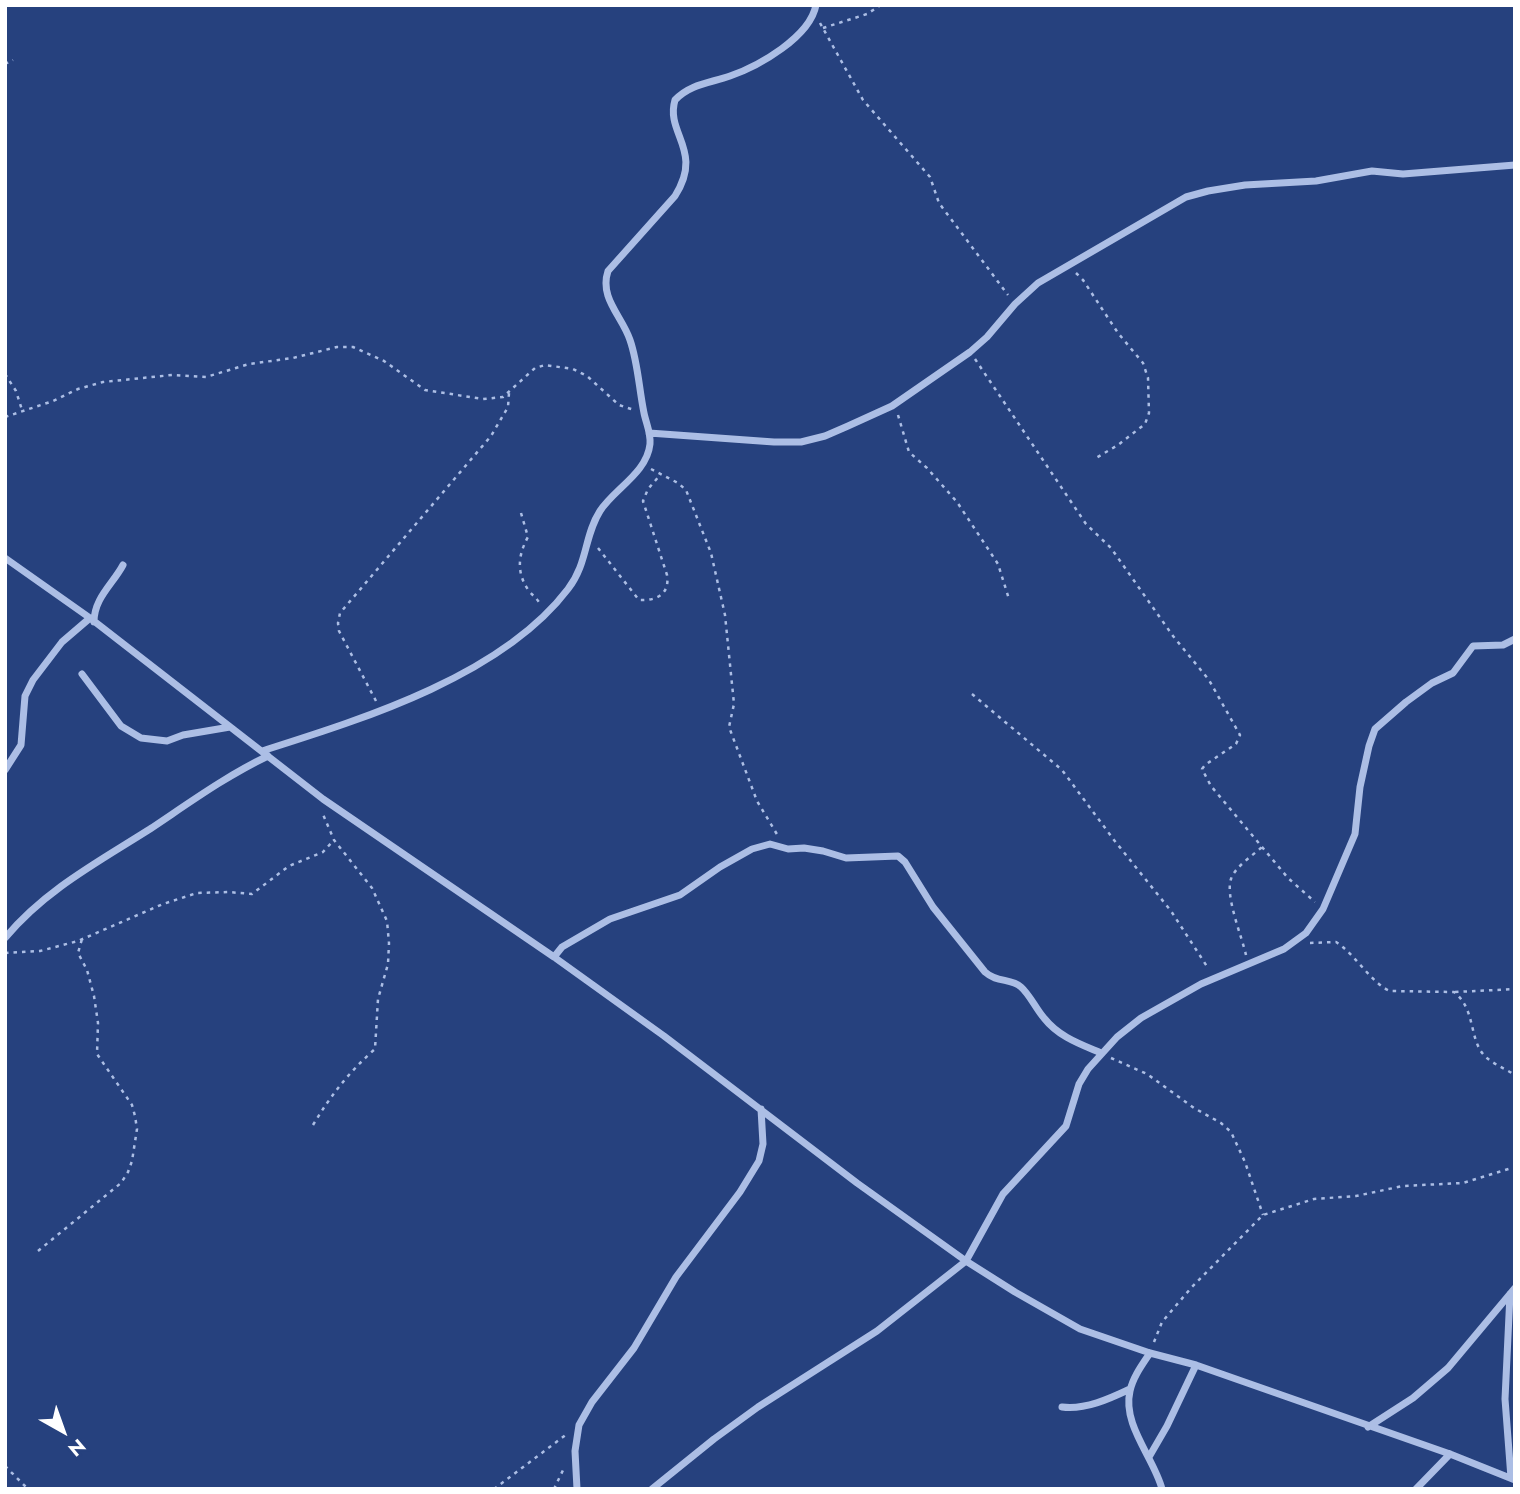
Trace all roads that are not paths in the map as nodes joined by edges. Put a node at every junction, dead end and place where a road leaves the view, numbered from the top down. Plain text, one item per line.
1 (816, 5) edge
2 (1515, 165) edge
3 (649, 433) junction
4 (5, 558) edge
5 (124, 565) dead end
6 (92, 620) junction
7 (1515, 639) edge
8 (82, 674) dead end
9 (230, 727) junction
10 (265, 753) junction
11 (5, 770) edge
12 (5, 938) edge
13 (554, 957) junction
14 (1101, 1053) junction
15 (761, 1109) junction
16 (966, 1261) junction
17 (1512, 1290) edge
18 (1150, 1353) junction
19 (1196, 1365) junction
20 (1130, 1389) junction
21 (1062, 1407) dead end
22 (1368, 1427) junction
23 (1450, 1454) junction
24 (1149, 1457) junction
25 (1513, 1479) edge
26 (577, 1489) edge
27 (652, 1489) edge
28 (1161, 1489) edge
29 (1416, 1489) edge

1 - 3 street
2 - 3 street
3 - 10 street
4 - 6 street
5 - 6 street
6 - 9 street
6 - 11 street
7 - 14 street
8 - 9 street
9 - 10 street
10 - 12 street
10 - 13 street
13 - 14 street
13 - 15 street
14 - 16 street
15 - 16 street
15 - 26 street
16 - 18 street
16 - 27 street
17 - 22 street
17 - 25 street
18 - 19 street
18 - 20 street
19 - 22 street
19 - 24 street
20 - 21 street
20 - 24 street
22 - 23 street
23 - 25 street
23 - 29 street
24 - 28 street

